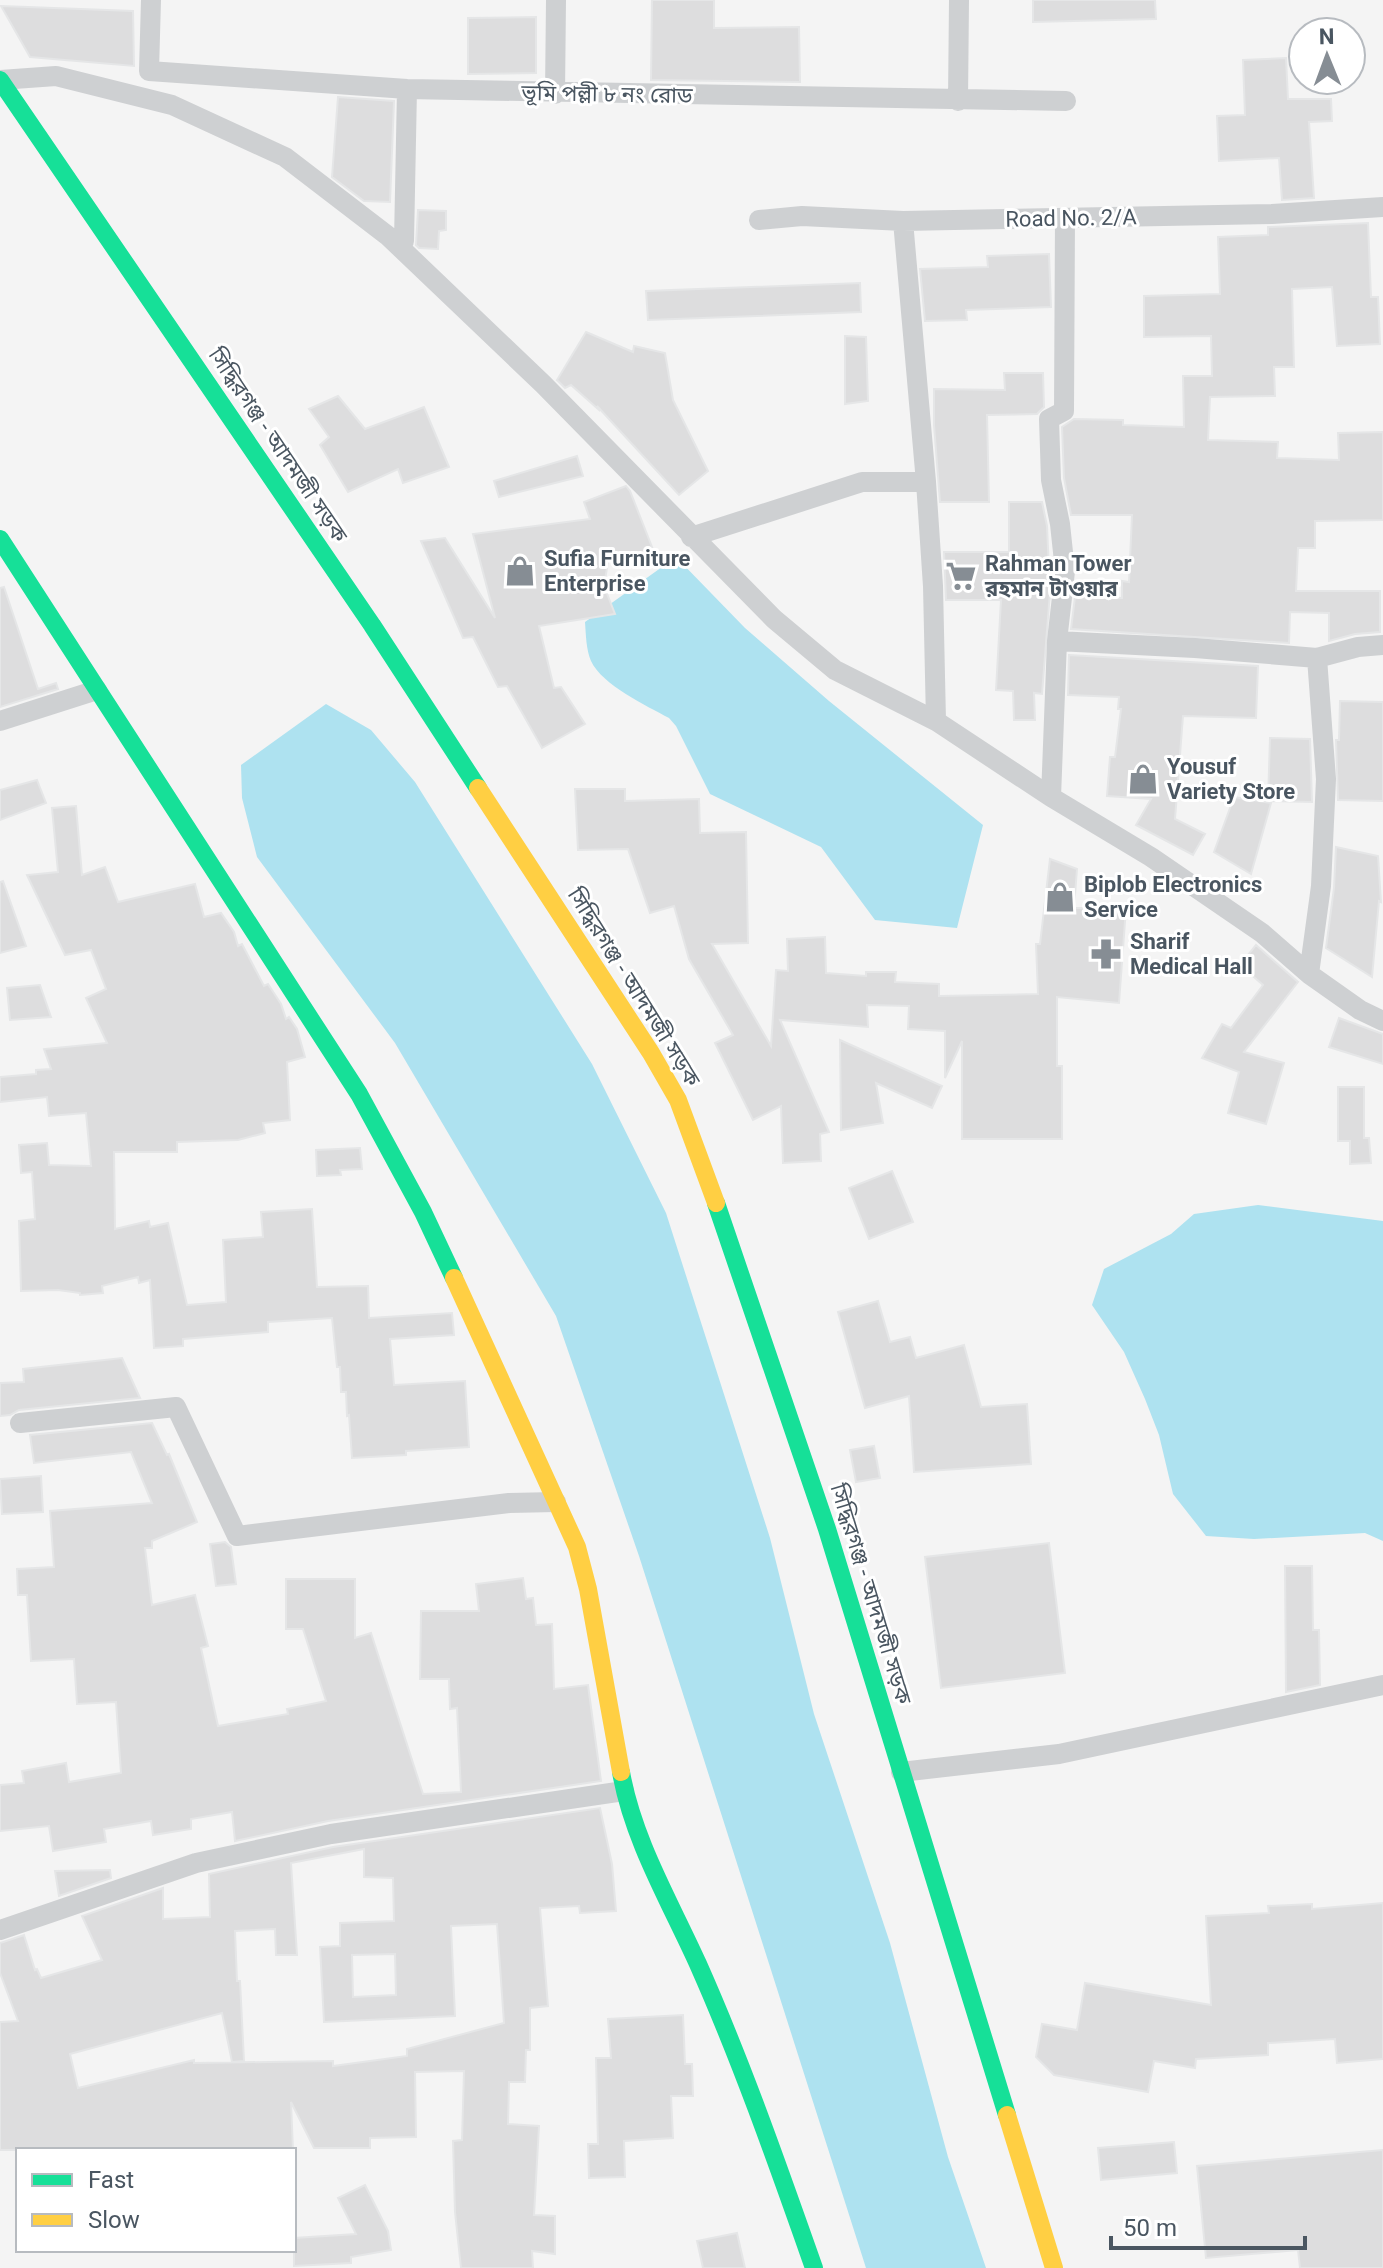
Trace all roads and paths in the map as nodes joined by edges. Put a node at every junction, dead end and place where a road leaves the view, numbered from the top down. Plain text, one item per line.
1 (151, 0) edge
2 (556, 0) edge
3 (959, 0) edge
4 (0, 80) edge
5 (407, 89) junction
6 (555, 94) junction
7 (958, 101) junction
8 (1066, 101) dead end
9 (1383, 207) edge
10 (1065, 218) junction
11 (759, 220) dead end
12 (903, 221) junction
13 (404, 241) dead end
14 (926, 482) junction
15 (691, 537) junction
16 (0, 539) edge
17 (1057, 641) junction
18 (1383, 645) edge
19 (1317, 658) junction
20 (97, 690) junction
21 (0, 721) edge
22 (936, 721) junction
23 (466, 730) dead end
24 (451, 746) junction
25 (1051, 797) junction
26 (1309, 974) junction
27 (1383, 1021) edge
28 (20, 1423) dead end
29 (556, 1502) junction
30 (1383, 1685) edge
31 (901, 1772) junction
32 (624, 1791) junction
33 (0, 1930) edge
34 (814, 2268) edge
35 (1054, 2268) edge

1 - 5 street, ভূমি পল্লী ৮ নং রোড
2 - 6 street
3 - 7 street
4 - 15 street
4 - 24 main road, সিদ্ধিরগঞ্জ - আদমজী সড়ক
5 - 6 street, ভূমি পল্লী ৮ নং রোড
5 - 13 street
6 - 7 street, ভূমি পল্লী ৮ নং রোড
7 - 8 street, ভূমি পল্লী ৮ নং রোড
9 - 10 street, Road No. 2/A
10 - 12 street, Road No. 2/A
10 - 17 street
11 - 12 street, Road No. 2/A
12 - 14 street
14 - 15 street
14 - 22 street
15 - 22 street
16 - 20 main road
17 - 19 street
17 - 25 street
18 - 19 street
19 - 26 street
20 - 21 street
20 - 29 main road
22 - 25 street
23 - 24 street
24 - 31 main road, সিদ্ধিরগঞ্জ - আদমজী সড়ক
25 - 26 street
26 - 27 street
28 - 29 street
29 - 32 main road
30 - 31 street
31 - 35 main road, সিদ্ধিরগঞ্জ - আদমজী সড়ক
32 - 33 street
32 - 34 main road

